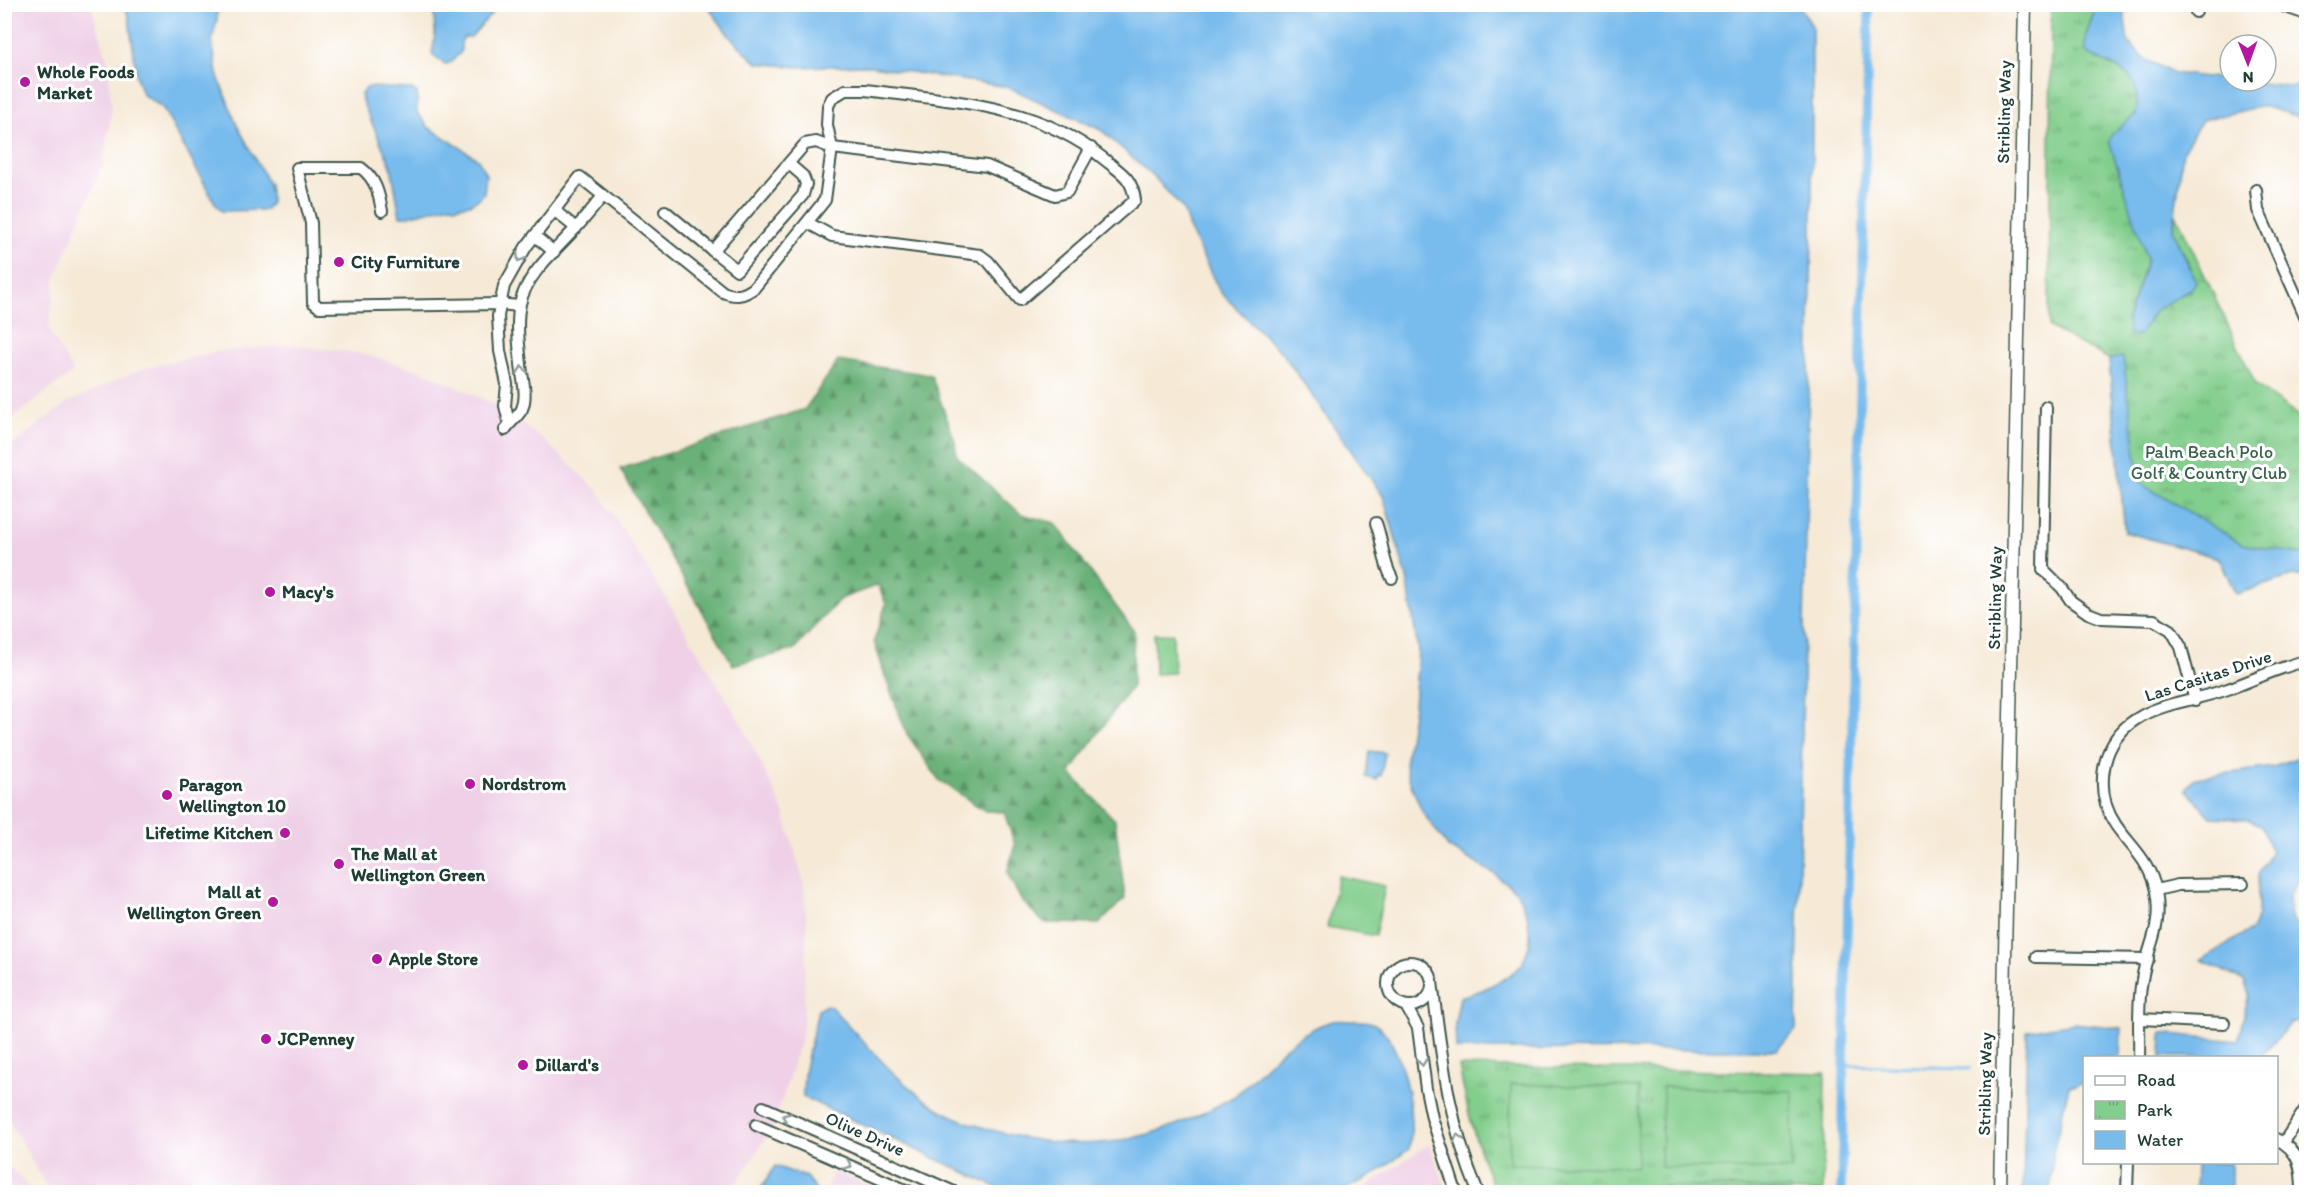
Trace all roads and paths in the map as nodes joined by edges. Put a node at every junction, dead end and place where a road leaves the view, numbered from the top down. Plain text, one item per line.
1 (2025, 4) edge
2 (2277, 4) edge
3 (2307, 14) edge
4 (831, 148) junction
5 (1091, 148) junction
6 (789, 164) junction
7 (2256, 190) dead end
8 (603, 196) junction
9 (382, 211) dead end
10 (555, 211) junction
11 (665, 211) dead end
12 (808, 223) junction
13 (576, 228) junction
14 (535, 236) junction
15 (713, 251) junction
16 (554, 252) junction
17 (500, 304) junction
18 (519, 306) junction
19 (2307, 318) edge
20 (2046, 407) dead end
21 (1376, 523) dead end
22 (1392, 578) dead end
23 (2307, 661) edge
24 (2195, 700) junction
25 (2243, 884) dead end
26 (2156, 890) junction
27 (2036, 957) dead end
28 (2148, 959) junction
29 (1432, 982) junction
30 (1406, 1006) junction
31 (2140, 1019) junction
32 (2224, 1023) dead end
33 (2139, 1056) edge
34 (763, 1107) dead end
35 (2307, 1108) edge
36 (756, 1125) dead end
37 (2280, 1140) edge
38 (2128, 1164) edge
39 (910, 1192) edge
40 (954, 1192) edge
41 (1456, 1192) edge
42 (1478, 1192) edge
43 (2000, 1192) edge
44 (2127, 1192) edge
45 (2302, 1192) edge

1 - 43 street, Stribling Way
2 - 3 street
4 - 5 street
4 - 5 street
4 - 6 street
4 - 12 street
5 - 12 street
6 - 15 street
6 - 15 street
7 - 19 street
8 - 10 street
8 - 12 street
8 - 13 street
9 - 17 street
10 - 13 street
10 - 14 street
11 - 15 street
13 - 16 street
14 - 16 street
14 -> 17 street
16 - 18 street
17 - 18 street
17 -> 18 street
20 - 24 street
21 - 22 street
23 - 24 street, Las Casitas Drive
24 - 26 street, Las Casitas Drive
25 - 26 street
26 - 28 street, Las Casitas Drive
27 - 28 street
28 - 31 street, Las Casitas Drive
29 - 30 street
29 - 30 street
42 -> 29 street
30 -> 41 street
31 - 32 street
31 - 33 street, Las Casitas Drive
40 -> 34 street, Olive Drive
35 - 37 street
36 -> 39 street, Olive Drive
37 - 45 street
38 - 44 street

